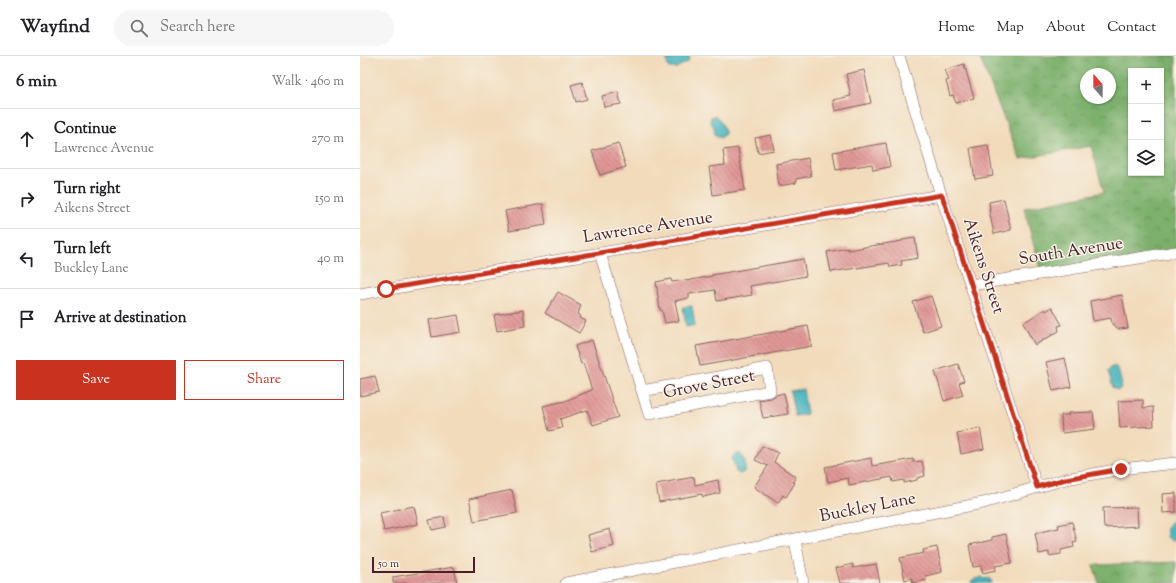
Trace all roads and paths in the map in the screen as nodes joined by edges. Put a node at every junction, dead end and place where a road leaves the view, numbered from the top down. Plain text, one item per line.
1 (899, 56) edge
2 (942, 195) junction
3 (1176, 252) edge
4 (600, 253) junction
5 (972, 285) junction
6 (360, 294) edge
7 (642, 391) junction
8 (1176, 463) edge
9 (1037, 487) junction
10 (795, 540) junction
11 (566, 583) edge
12 (803, 583) edge

1 - 2 street, Aikens Street
2 - 4 street, Lawrence Avenue
2 - 5 street, Aikens Street
3 - 5 street, South Avenue
4 - 6 street, Lawrence Avenue
4 - 7 street, Grove Street
5 - 9 street, Aikens Street
7 - 7 street, Grove Street
8 - 9 street, Buckley Lane
9 - 10 street, Buckley Lane
10 - 11 street, Buckley Lane
10 - 12 street

